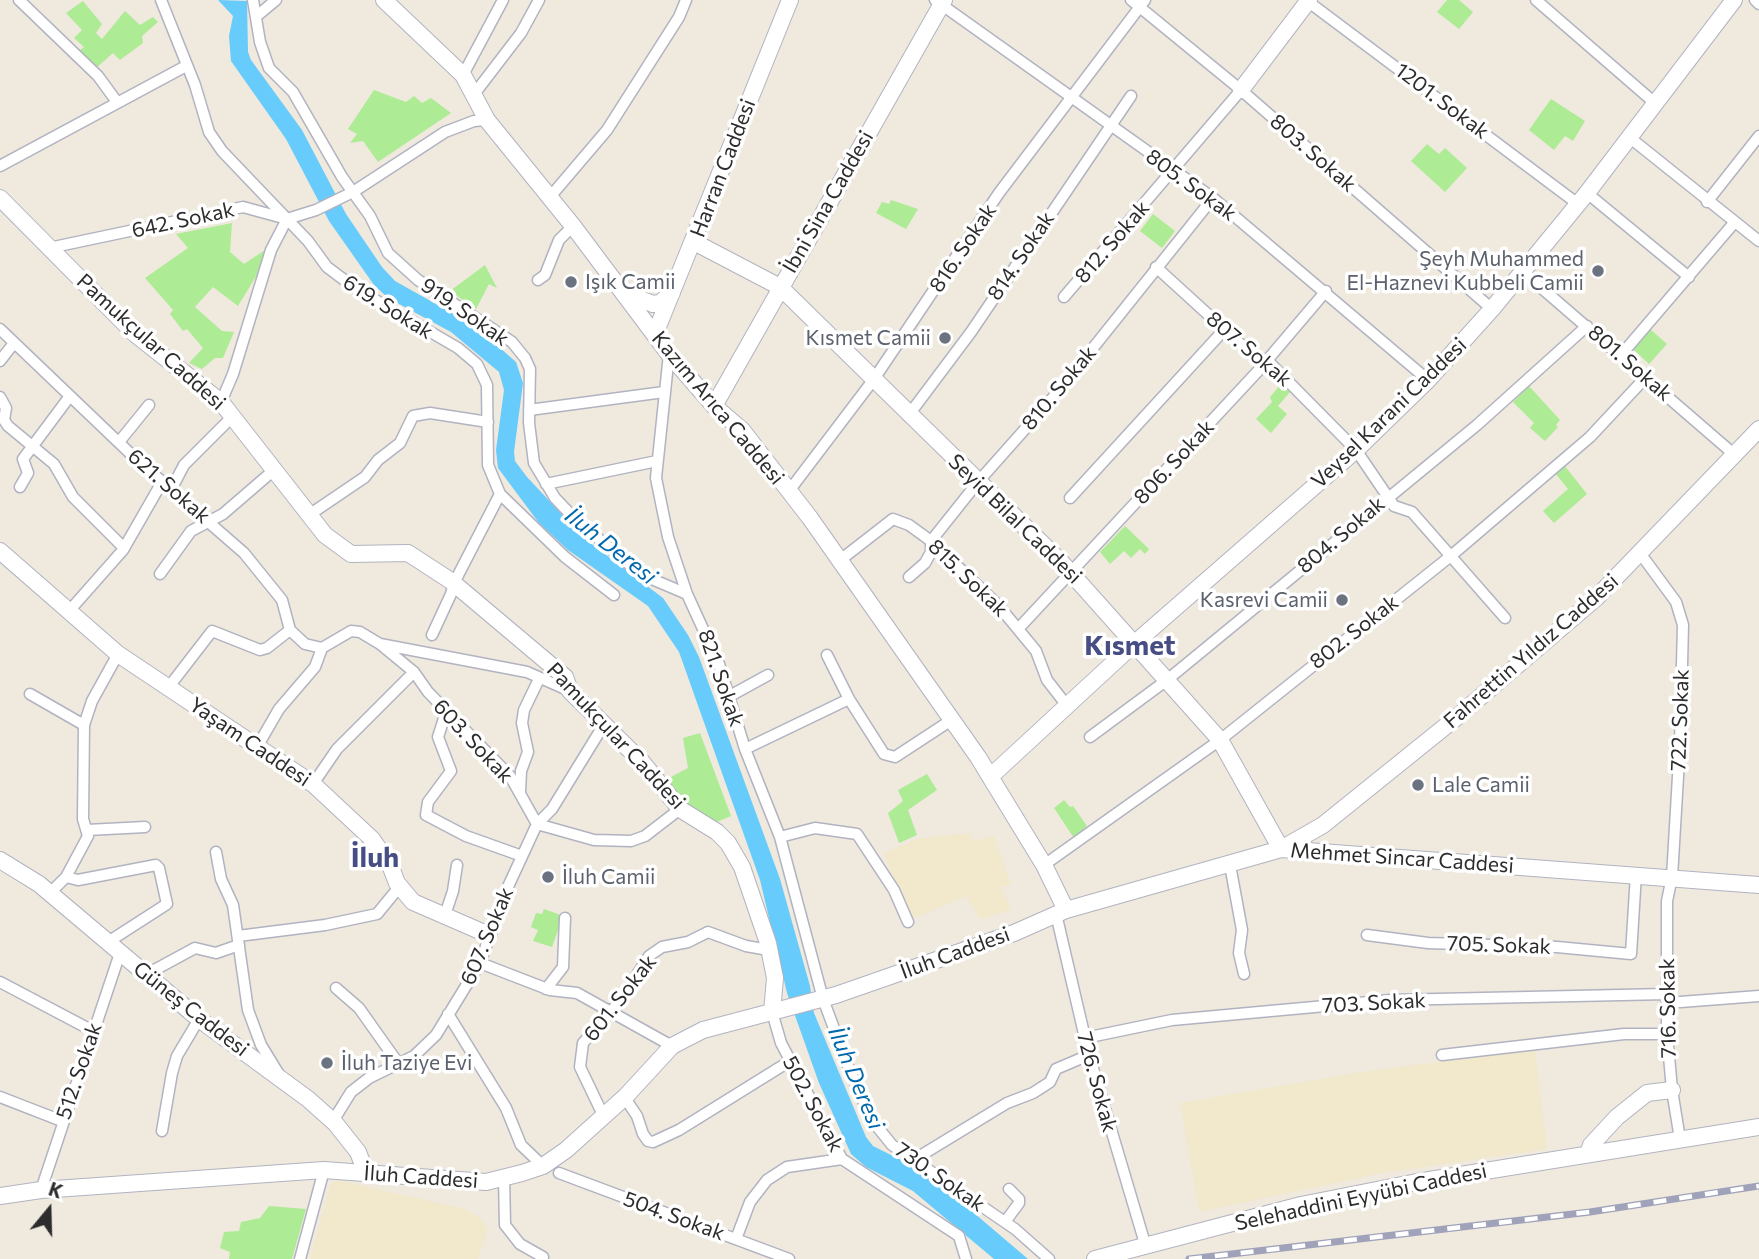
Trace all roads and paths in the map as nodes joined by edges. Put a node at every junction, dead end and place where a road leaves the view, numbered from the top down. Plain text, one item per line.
1 (19, 0) edge
2 (161, 0) edge
3 (253, 0) edge
4 (276, 0) edge
5 (384, 0) edge
6 (503, 0) edge
7 (539, 0) edge
8 (686, 0) edge
9 (790, 0) edge
10 (1536, 0) edge
11 (1755, 0) edge
12 (940, 1) edge
13 (1308, 1) edge
14 (1732, 1) edge
15 (1138, 2) edge
16 (1759, 4) edge
17 (258, 15) junction
18 (186, 66) junction
19 (463, 75) junction
20 (1241, 90) junction
21 (475, 93) junction
22 (1070, 96) junction
23 (1131, 96) dead end
24 (117, 102) junction
25 (1656, 104) junction
26 (487, 120) junction
27 (1109, 126) junction
28 (1759, 136) edge
29 (1629, 137) junction
30 (0, 166) edge
31 (1172, 172) junction
32 (349, 194) junction
33 (550, 197) junction
34 (0, 198) edge
35 (1213, 198) junction
36 (1582, 199) junction
37 (1707, 202) junction
38 (287, 219) junction
39 (1734, 223) junction
40 (573, 226) junction
41 (1759, 241) edge
42 (694, 242) junction
43 (49, 248) junction
44 (1156, 267) junction
45 (1523, 272) junction
46 (1689, 277) junction
47 (538, 280) dead end
48 (780, 287) junction
49 (673, 291) junction
50 (1326, 291) junction
51 (623, 292) junction
52 (1064, 297) dead end
53 (1492, 309) junction
54 (1587, 326) junction
55 (0, 329) edge
56 (1224, 330) junction
57 (655, 334) junction
58 (14, 343) junction
59 (669, 354) junction
60 (1621, 355) junction
61 (1266, 359) junction
62 (0, 362) edge
63 (1647, 376) junction
64 (874, 379) junction
65 (1429, 380) junction
66 (664, 392) junction
67 (71, 396) junction
68 (0, 397) edge
69 (221, 402) junction
70 (149, 405) dead end
71 (714, 406) junction
72 (529, 410) junction
73 (908, 416) junction
74 (232, 417) junction
75 (488, 422) junction
76 (1759, 429) edge
77 (119, 442) junction
78 (32, 447) junction
79 (1356, 450) junction
80 (1736, 456) junction
81 (657, 461) junction
82 (274, 470) junction
83 (978, 482) junction
84 (547, 484) junction
85 (166, 486) junction
86 (20, 487) dead end
87 (789, 491) junction
88 (500, 494) junction
89 (1387, 496) junction
90 (1070, 498) dead end
91 (309, 515) junction
92 (209, 520) junction
93 (931, 541) junction
94 (124, 548) junction
95 (0, 551) edge
96 (1640, 553) junction
97 (1452, 555) junction
98 (838, 561) junction
99 (1071, 573) junction
100 (160, 574) dead end
101 (909, 577) dead end
102 (454, 583) junction
103 (687, 594) junction
104 (614, 595) dead end
105 (69, 610) junction
106 (1505, 618) dead end
107 (1018, 629) junction
108 (290, 630) junction
109 (432, 635) dead end
110 (1135, 643) junction
111 (380, 644) junction
112 (322, 648) junction
113 (118, 654) junction
114 (827, 656) dead end
115 (414, 672) junction
116 (768, 675) dead end
117 (539, 679) junction
118 (1167, 680) junction
119 (168, 688) junction
120 (570, 691) junction
121 (30, 694) dead end
122 (728, 697) junction
123 (849, 699) junction
124 (1068, 707) junction
125 (447, 709) junction
126 (953, 719) junction
127 (84, 725) junction
128 (603, 726) junction
129 (1090, 737) dead end
130 (1220, 740) junction
131 (257, 747) junction
132 (745, 749) junction
133 (991, 776) junction
134 (313, 784) junction
135 (520, 795) junction
136 (680, 808) junction
137 (537, 824) junction
138 (145, 827) dead end
139 (87, 830) junction
140 (780, 837) junction
141 (1282, 849) junction
142 (216, 852) dead end
143 (522, 856) junction
144 (0, 860) edge
145 (457, 865) dead end
146 (1044, 865) junction
147 (1230, 865) junction
148 (1636, 874) junction
149 (66, 877) junction
150 (1672, 877) junction
151 (1759, 885) edge
152 (400, 886) junction
153 (50, 893) junction
154 (1058, 913) junction
155 (445, 915) junction
156 (565, 918) dead end
157 (908, 922) dead end
158 (489, 935) junction
159 (1367, 935) dead end
160 (238, 941) junction
161 (114, 948) junction
162 (769, 950) junction
163 (480, 963) junction
164 (146, 974) junction
165 (1244, 974) dead end
166 (0, 982) edge
167 (336, 988) dead end
168 (546, 989) junction
169 (1759, 996) edge
170 (1667, 998) junction
171 (820, 999) junction
172 (779, 1010) junction
173 (610, 1012) junction
174 (448, 1014) junction
175 (199, 1019) junction
176 (93, 1031) junction
177 (1667, 1034) junction
178 (1084, 1038) junction
179 (672, 1046) junction
180 (1089, 1055) junction
181 (1442, 1055) dead end
182 (790, 1061) junction
183 (398, 1063) junction
184 (283, 1080) junction
185 (1672, 1090) junction
186 (0, 1097) edge
187 (625, 1097) junction
188 (604, 1117) junction
189 (62, 1121) junction
190 (333, 1121) junction
191 (1759, 1127) edge
192 (162, 1131) dead end
193 (1680, 1139) junction
194 (1588, 1154) junction
195 (842, 1159) junction
196 (915, 1160) junction
197 (543, 1166) junction
198 (324, 1170) junction
199 (366, 1173) junction
200 (559, 1173) dead end
201 (504, 1178) junction
202 (1009, 1189) dead end
203 (41, 1190) junction
204 (0, 1196) edge
205 (1005, 1222) junction
206 (736, 1239) junction
207 (1146, 1247) junction
208 (543, 1257) dead end
209 (300, 1259) edge
210 (789, 1259) edge
211 (966, 1259) edge
212 (1049, 1259) edge
213 (1095, 1259) edge

1 - 24 street
2 - 18 street, 619. Sokak
3 - 17 street, 919. Sokak
4 - 17 street
5 - 19 street, Kazım Arıca Caddesi
6 - 19 street
7 - 21 street
8 - 33 street
9 - 42 street, Harran Caddesi
10 - 25 street
11 - 16 street
12 - 22 street, 805. Sokak
12 - 48 street, İbni Sina Caddesi
13 - 20 street
13 - 36 street, 1201. Sokak
14 - 25 street, Veysel Karani Caddesi
15 - 20 street, 803. Sokak
15 - 22 street, 816. Sokak
17 - 32 street, 919. Sokak
18 - 24 street
18 - 38 street, 619. Sokak
19 - 21 street, Kazım Arıca Caddesi
20 - 31 street, 812. Sokak
20 - 53 street, 803. Sokak
21 - 26 street, Kazım Arıca Caddesi
22 - 27 street, 805. Sokak
22 - 64 street, 816. Sokak
23 - 27 street, 814. Sokak
24 - 30 street
25 - 29 street, Veysel Karani Caddesi
26 - 32 street
26 - 33 street, Kazım Arıca Caddesi
27 - 31 street, 805. Sokak
27 - 73 street, 814. Sokak
28 - 37 street
29 - 36 street, Veysel Karani Caddesi
29 - 37 street
31 - 35 street, 805. Sokak
31 - 52 street, 812. Sokak
32 - 38 street
32 - 72 street, 919. Sokak
33 - 40 street, Kazım Arıca Caddesi
34 - 43 street, Pamukçular Caddesi
35 - 44 street, 810. Sokak
35 - 50 street, 805. Sokak
36 - 45 street, Veysel Karani Caddesi
36 - 46 street, 1201. Sokak
37 - 39 street
38 - 43 street, 642. Sokak
38 - 69 street
38 - 75 street, 619. Sokak
39 - 41 street
39 - 46 street
40 - 47 street
40 - 51 street, Kazım Arıca Caddesi
42 - 48 street, Seyid Bilal Caddesi
42 - 49 street, Harran Caddesi
43 - 69 street, Pamukçular Caddesi
44 - 56 street, 807. Sokak
44 - 83 street, 810. Sokak
45 - 53 street, Veysel Karani Caddesi
45 - 54 street, 801. Sokak
46 - 60 street
48 - 64 street, Seyid Bilal Caddesi
48 - 71 street, İbni Sina Caddesi
49 - 51 street
49 - 57 street, Harran Caddesi
50 - 61 street, 806. Sokak
50 - 65 street, 805. Sokak
51 - 57 street, Kazım Arıca Caddesi
53 - 65 street, Veysel Karani Caddesi
54 - 60 street, 801. Sokak
54 - 89 street, 804. Sokak
55 - 58 street, 621. Sokak
56 - 61 street, 807. Sokak
56 - 90 street
57 - 59 street, Kazım Arıca Caddesi
58 - 62 street
58 - 67 street, 621. Sokak
59 - 66 street, 821. Sokak
59 - 71 street, Kazım Arıca Caddesi
60 - 63 street, 801. Sokak
61 - 79 street, 807. Sokak
61 - 99 street, 806. Sokak
63 - 80 street, 801. Sokak
63 - 97 street, 802. Sokak
64 - 73 street, Seyid Bilal Caddesi
64 - 87 street, 816. Sokak
65 - 79 street, Veysel Karani Caddesi
66 - 72 street
66 - 81 street, 821. Sokak
67 - 77 street, 621. Sokak
67 - 78 street
68 - 78 street
69 - 74 street, Pamukçular Caddesi
70 - 77 street
71 - 87 street, Kazım Arıca Caddesi
72 - 84 street, 919. Sokak
73 - 83 street, Seyid Bilal Caddesi
74 - 82 street, Pamukçular Caddesi
74 - 85 street
75 - 88 street, 619. Sokak
75 - 91 street
76 - 80 street, Fahrettin Yıldız Caddesi
77 - 85 street, 621. Sokak
78 - 86 street
78 - 94 street
79 - 89 street, 807. Sokak
79 - 110 street, Veysel Karani Caddesi
80 - 96 street, Fahrettin Yıldız Caddesi
81 - 84 street
81 - 103 street, 821. Sokak
82 - 91 street, Pamukçular Caddesi
82 - 92 street
83 - 93 street, 810. Sokak
83 - 99 street, Seyid Bilal Caddesi
84 - 103 street, 919. Sokak
85 - 92 street, 621. Sokak
85 - 94 street
87 - 98 street, Kazım Arıca Caddesi
88 - 102 street
88 - 104 street, 619. Sokak
89 - 97 street, 807. Sokak
89 - 118 street, 804. Sokak
91 - 102 street, Pamukçular Caddesi
92 - 100 street
92 - 108 street, 621. Sokak
93 - 98 street, 815. Sokak
93 - 101 street, 810. Sokak
93 - 107 street, 815. Sokak
94 - 105 street
95 - 105 street, Yaşam Caddesi
96 - 141 street, Fahrettin Yıldız Caddesi
96 - 150 street, 722. Sokak
97 - 106 street, 807. Sokak
97 - 130 street, 802. Sokak
98 - 126 street, Kazım Arıca Caddesi
99 - 107 street, 806. Sokak
99 - 110 street, Seyid Bilal Caddesi
102 - 109 street
102 - 120 street, Pamukçular Caddesi
103 - 122 street, 821. Sokak
105 - 113 street, Yaşam Caddesi
107 - 124 street, 815. Sokak
108 - 112 street
108 - 119 street
110 - 118 street, Seyid Bilal Caddesi
110 - 124 street, Veysel Karani Caddesi
111 - 112 street
111 - 115 street, 603. Sokak
111 - 117 street
112 - 131 street
113 - 119 street, Yaşam Caddesi
113 - 127 street
114 - 123 street
115 - 125 street, 603. Sokak
115 - 134 street
116 - 122 street
117 - 120 street
117 - 135 street
118 - 129 street, 804. Sokak
118 - 130 street, Seyid Bilal Caddesi
119 - 131 street, Yaşam Caddesi
120 - 128 street, Pamukçular Caddesi
121 - 127 street
122 - 132 street, 821. Sokak
123 - 126 street
123 - 132 street
124 - 133 street, Veysel Karani Caddesi
125 - 135 street, 603. Sokak
125 - 143 street
126 - 133 street, Kazım Arıca Caddesi
127 - 139 street
128 - 136 street, Pamukçular Caddesi
128 - 137 street, 607. Sokak
130 - 141 street, Seyid Bilal Caddesi
130 - 146 street, 802. Sokak
131 - 134 street, Yaşam Caddesi
132 - 140 street, 821. Sokak
133 - 146 street, Kazım Arıca Caddesi
134 - 152 street, Yaşam Caddesi
135 - 137 street, 603. Sokak
136 - 137 street
136 - 162 street, Pamukçular Caddesi
137 - 143 street, 607. Sokak
138 - 139 street
139 - 149 street
140 - 157 street
140 - 171 street, 821. Sokak
141 - 147 street, Mehmet Sincar Caddesi
141 - 148 street, Mehmet Sincar Caddesi
142 - 160 street
143 - 158 street, 607. Sokak
144 - 153 street, Güneş Caddesi
145 - 155 street
146 - 154 street, Kazım Arıca Caddesi
147 - 154 street, Mehmet Sincar Caddesi
147 - 165 street
148 - 150 street, Mehmet Sincar Caddesi
148 - 159 street, 705. Sokak
149 - 153 street
149 - 161 street
150 - 151 street, Mehmet Sincar Caddesi
150 - 170 street, 716. Sokak
152 - 155 street, Yaşam Caddesi
152 - 160 street
153 - 161 street, Güneş Caddesi
154 - 171 street, İluh Caddesi
154 - 178 street, 726. Sokak
155 - 158 street, Yaşam Caddesi
156 - 168 street
158 - 163 street, 607. Sokak
160 - 164 street
160 - 184 street
161 - 164 street, Güneş Caddesi
161 - 176 street, 512. Sokak
162 - 172 street, Pamukçular Caddesi
162 - 173 street, 601. Sokak
163 - 168 street
163 - 174 street, 607. Sokak
164 - 175 street, Güneş Caddesi
166 - 176 street
167 - 183 street
168 - 173 street
169 - 170 street, 703. Sokak
170 - 177 street, 716. Sokak
170 - 178 street, 703. Sokak
171 - 172 street, İluh Caddesi
171 - 196 street, 730. Sokak
172 - 179 street, İluh Caddesi
172 - 182 street, 502. Sokak
173 - 179 street
173 - 188 street, 601. Sokak
174 - 183 street, 607. Sokak
174 - 197 street
175 - 184 street, Güneş Caddesi
175 - 192 street
176 - 189 street, 512. Sokak
177 - 181 street
177 - 185 street, 716. Sokak
178 - 180 street, 726. Sokak
179 - 187 street, İluh Caddesi
180 - 196 street
180 - 207 street, 726. Sokak
182 - 187 street
182 - 195 street, 502. Sokak
183 - 190 street, 607. Sokak
184 - 190 street, Güneş Caddesi
185 - 193 street, 716. Sokak
185 - 194 street
186 - 189 street
187 - 188 street, İluh Caddesi
188 - 197 street, İluh Caddesi
189 - 203 street, 512. Sokak
190 - 199 street, Güneş Caddesi
191 - 193 street, Selehaddini Eyyübi Caddesi
193 - 194 street, Selehaddini Eyyübi Caddesi
194 - 207 street, Selehaddini Eyyübi Caddesi
195 - 206 street
195 - 211 street, 502. Sokak
196 - 205 street, 730. Sokak
197 - 201 street, İluh Caddesi
198 - 199 street, İluh Caddesi
198 - 203 street, İluh Caddesi
198 - 209 street
199 - 201 street, İluh Caddesi
200 - 206 street, 504. Sokak
201 - 208 street
202 - 205 street
203 - 204 street, İluh Caddesi
205 - 212 street, 730. Sokak
206 - 210 street, 504. Sokak
207 - 213 street, Selehaddini Eyyübi Caddesi

